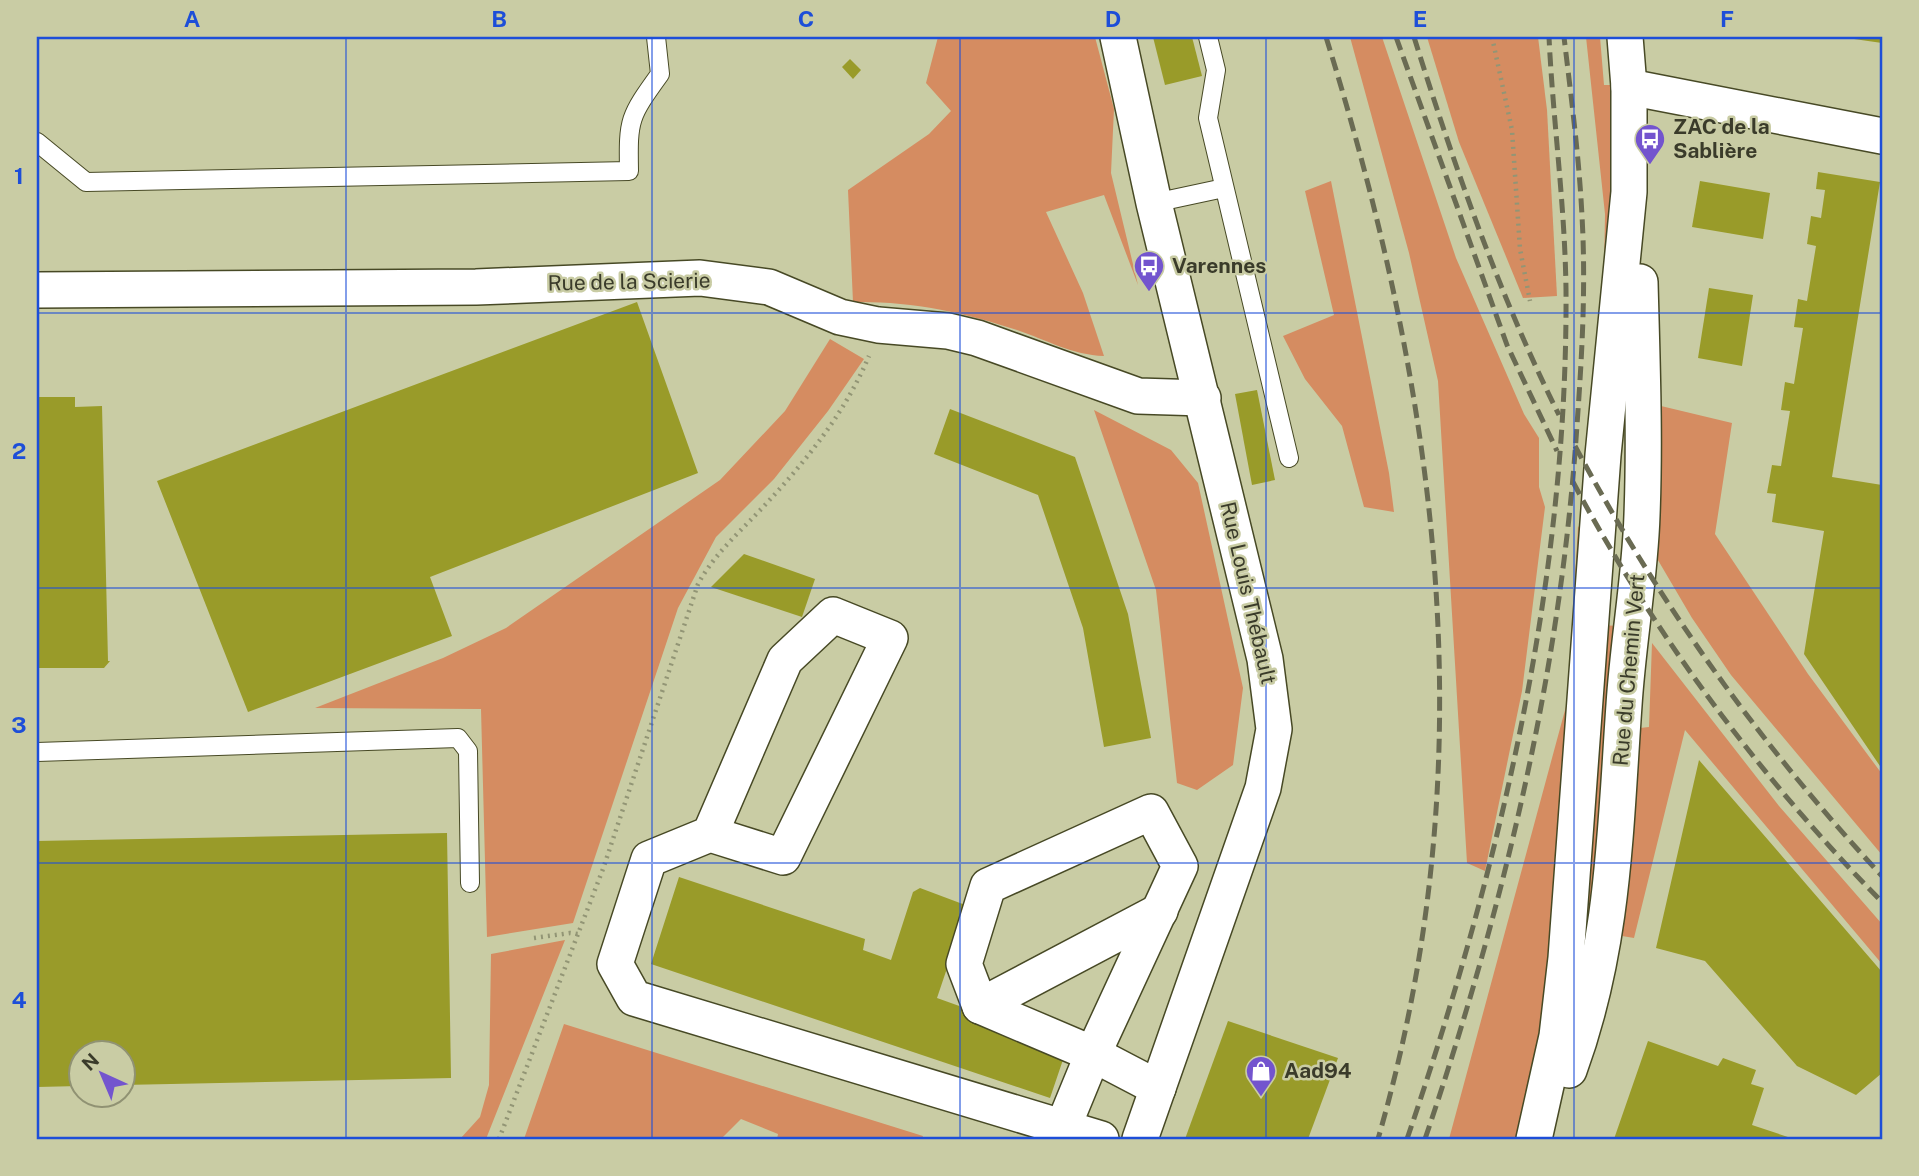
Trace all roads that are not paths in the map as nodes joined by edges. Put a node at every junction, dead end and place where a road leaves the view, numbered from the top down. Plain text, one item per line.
1 (656, 37) edge
2 (1118, 37) edge
3 (1208, 37) edge
4 (1625, 37) edge
5 (1629, 87) junction
6 (1882, 136) edge
7 (37, 142) edge
8 (1224, 188) junction
9 (1629, 192) junction
10 (1154, 203) junction
11 (37, 290) edge
12 (1203, 398) junction
13 (1289, 458) dead end
14 (37, 752) edge
15 (710, 834) junction
16 (470, 883) dead end
17 (1160, 911) junction
18 (980, 1006) junction
19 (1093, 1054) junction
20 (1158, 1088) junction
21 (1063, 1128) junction
22 (1101, 1139) edge
23 (1140, 1139) edge
24 (1534, 1139) edge
25 (1543, 1139) edge

1 - 7 lane
2 - 10 street, Rue Louis Thébault
3 - 8 lane
4 - 5 street, Rue du Chemin Vert
5 - 6 street
5 - 9 street, Rue du Chemin Vert
8 - 10 lane
8 - 13 lane
9 - 24 street, Rue du Chemin Vert
9 - 25 street, Rue du Chemin Vert
10 - 12 street, Rue Louis Thébault
11 - 12 street, Rue de la Scierie
12 - 20 street, Rue Louis Thébault
14 - 16 lane
15 - 15 street
15 - 21 street
17 - 18 street
17 - 18 street
17 - 19 street
18 - 19 street
19 - 20 street
19 - 21 street
20 - 23 street, Rue Louis Thébault
21 - 22 street

